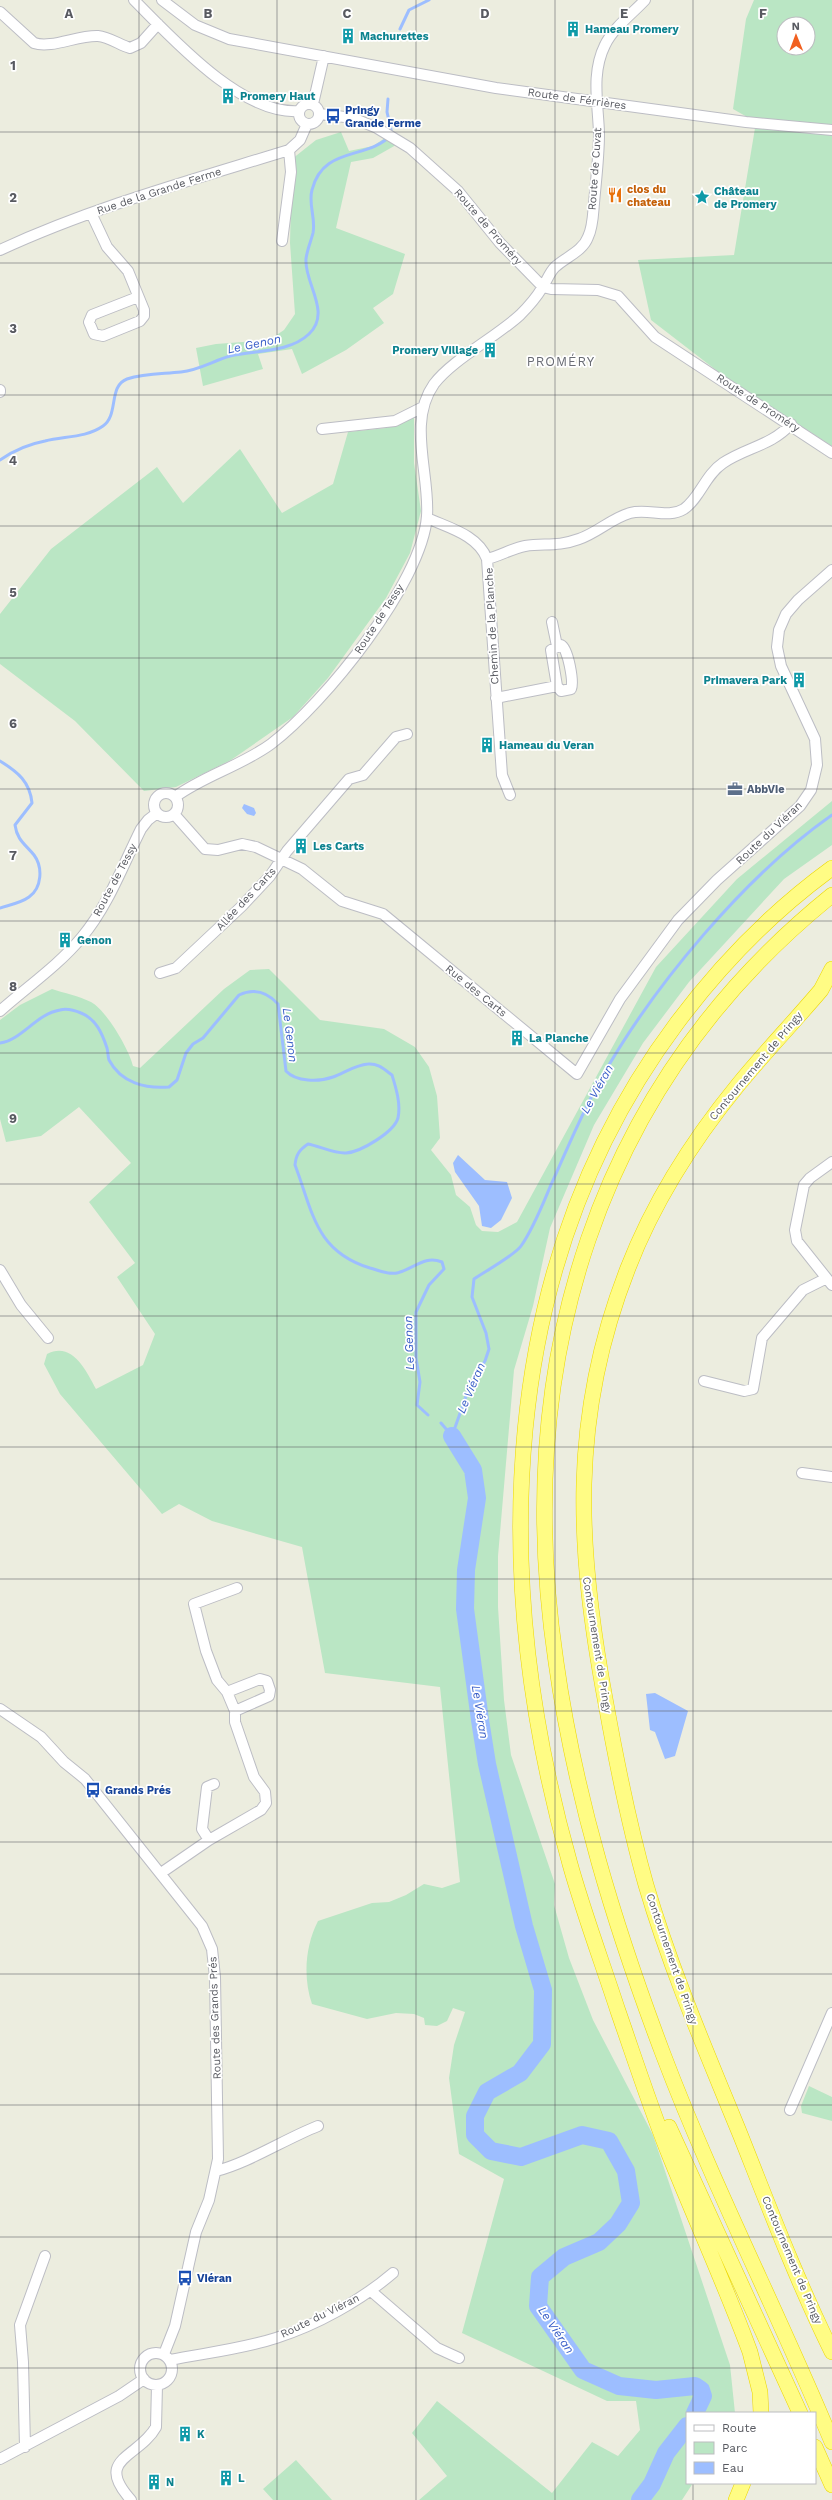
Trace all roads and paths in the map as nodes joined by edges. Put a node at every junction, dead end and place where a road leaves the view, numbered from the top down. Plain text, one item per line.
1 (134, 0) edge
2 (162, 0) edge
3 (645, 0) edge
4 (0, 12) edge
5 (158, 24) junction
6 (324, 56) junction
7 (596, 103) junction
8 (313, 104) junction
9 (299, 111) junction
10 (320, 114) junction
11 (307, 124) junction
12 (832, 130) edge
13 (289, 150) junction
14 (91, 213) junction
15 (282, 241) dead end
16 (0, 250) edge
17 (543, 287) junction
18 (138, 297) junction
19 (423, 407) junction
20 (791, 424) junction
21 (322, 429) dead end
22 (832, 453) edge
23 (427, 518) junction
24 (487, 559) junction
25 (832, 570) edge
26 (552, 622) dead end
27 (557, 646) junction
28 (557, 686) junction
29 (496, 698) junction
30 (407, 734) dead end
31 (510, 795) dead end
32 (175, 797) junction
33 (157, 813) junction
34 (174, 814) junction
35 (281, 860) junction
36 (832, 868) edge
37 (832, 895) edge
38 (832, 968) edge
39 (160, 973) dead end
40 (832, 992) edge
41 (0, 1011) edge
42 (577, 1074) joint
43 (832, 1162) edge
44 (0, 1270) edge
45 (828, 1282) edge
46 (48, 1338) dead end
47 (704, 1381) dead end
48 (802, 1473) dead end
49 (832, 1477) edge
50 (237, 1588) dead end
51 (227, 1692) junction
52 (0, 1709) edge
53 (234, 1711) junction
54 (214, 1784) dead end
55 (210, 1840) junction
56 (161, 1873) junction
57 (618, 2011) junction
58 (832, 2013) edge
59 (790, 2110) dead end
60 (318, 2126) dead end
61 (216, 2171) junction
62 (45, 2256) dead end
63 (393, 2273) dead end
64 (371, 2291) junction
65 (832, 2333) edge
66 (832, 2352) edge
67 (167, 2357) junction
68 (459, 2358) dead end
69 (800, 2364) junction
70 (144, 2379) junction
71 (157, 2385) junction
72 (761, 2412) edge
73 (800, 2412) edge
74 (832, 2420) edge
75 (832, 2442) edge
76 (24, 2447) junction
77 (816, 2449) edge
78 (0, 2459) edge
79 (743, 2484) edge
80 (832, 2485) edge
81 (131, 2500) edge
82 (736, 2500) edge

1 - 5 street
2 - 6 street, Route de Férrières
3 - 7 street, Route de Cuvat
4 - 5 street
5 - 9 street
6 - 7 street, Route de Férrières
6 - 8 street
7 - 12 street, Route de Férrières
7 - 17 street, Route de Cuvat
8 - 9 street
8 - 10 street
9 - 11 street
10 - 11 street
10 - 17 street, Route de Proméry
11 - 13 street
13 - 14 street, Rue de la Grande Ferme
13 - 15 street
14 - 16 street, Rue de la Grande Ferme
14 - 18 street
17 - 19 street, Route de Tessy
17 - 20 street, Route de Proméry
18 - 18 street
19 - 21 street
19 - 23 street, Route de Tessy
20 - 22 street, Route de Proméry
20 - 24 street
23 - 24 street, Chemin de la Planche
23 - 32 street, Route de Tessy
24 - 29 street, Chemin de la Planche
25 - 42 street, Route du Viéran
26 - 27 street, Chemin de la Planche
27 - 28 street, Chemin de la Planche
27 - 28 street, Chemin de la Planche
28 - 29 street, Chemin de la Planche
29 - 31 street, Chemin de la Planche
30 - 35 street, Allée des Carts
32 - 33 street
32 - 34 street
33 - 34 street
33 - 41 street, Route de Tessy
34 - 35 street, Rue des Carts
35 - 39 street, Allée des Carts
35 - 42 street, Rue des Carts
36 - 57 highway
37 - 69 highway
38 - 66 highway, Contournement de Pringy
40 - 65 highway, Contournement de Pringy
43 - 45 street
44 - 46 street
45 - 47 street
48 - 49 street
50 - 51 street
51 - 53 street
51 - 53 street
52 - 56 street, Route des Grands Prés
53 - 55 street
54 - 55 street
55 - 56 street
56 - 61 street, Route des Grands Prés
57 - 72 highway
57 - 73 highway
58 - 59 street
60 - 61 street
61 - 67 street, Route des Grands Prés
62 - 76 street
63 - 64 street, Route du Viéran
64 - 67 street, Route du Viéran
64 - 68 street
67 - 70 street
67 - 71 street
69 - 74 highway
69 - 75 highway
70 - 71 street
70 - 76 street
71 - 81 street
76 - 78 street
77 - 80 highway
79 - 82 highway

